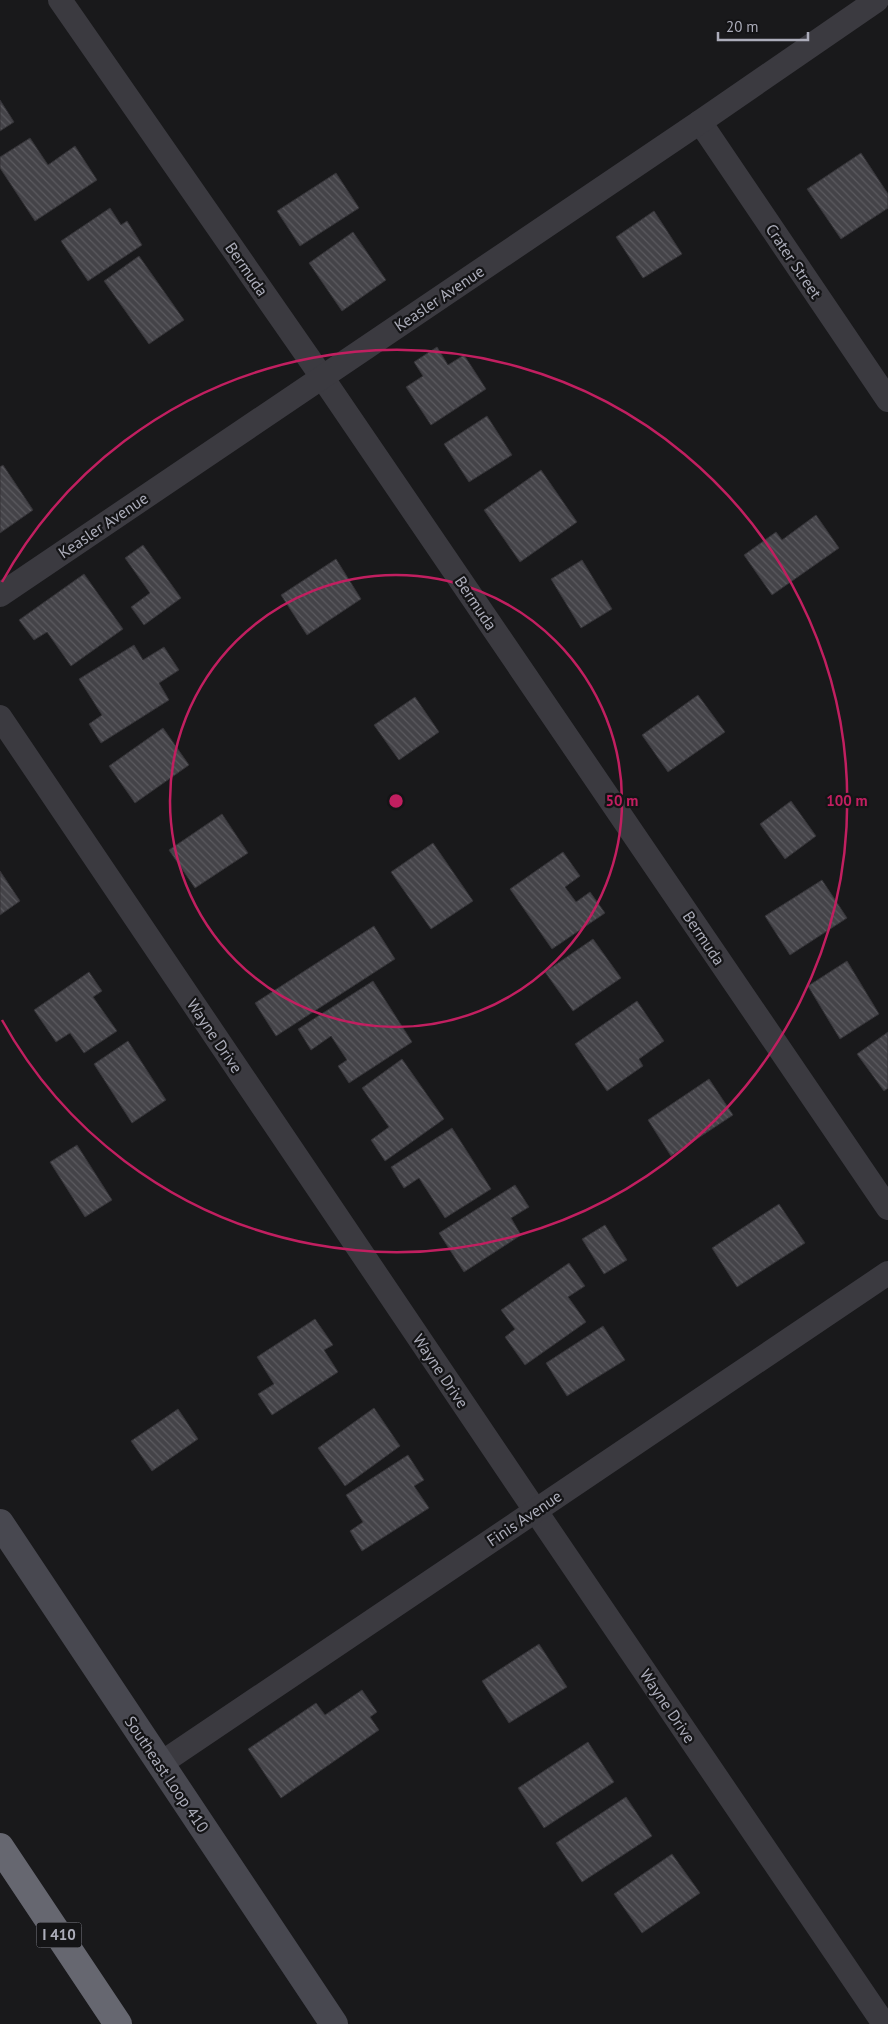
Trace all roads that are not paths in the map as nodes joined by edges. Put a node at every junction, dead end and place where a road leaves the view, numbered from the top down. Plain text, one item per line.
1 (60, 0) edge
2 (877, 0) edge
3 (700, 122) junction
4 (322, 376) junction
5 (888, 400) edge
6 (0, 595) edge
7 (0, 717) edge
8 (888, 1208) edge
9 (888, 1273) edge
10 (535, 1510) junction
11 (0, 1523) edge
12 (160, 1764) junction
13 (0, 1846) edge
14 (118, 2024) edge
15 (334, 2024) edge
16 (884, 2024) edge

1 - 4 street, Bermuda
2 - 3 street, Keasler Avenue
3 - 4 street, Keasler Avenue
3 - 5 street, Crater Street
4 - 6 street, Keasler Avenue
4 - 8 street, Bermuda
7 - 10 street, Wayne Drive
9 - 10 street, Finis Avenue
10 - 12 street, Finis Avenue
10 - 16 street, Wayne Drive
11 - 12 main road, Southeast Loop 410
12 - 15 main road, Southeast Loop 410
13 - 14 highway, I 410

